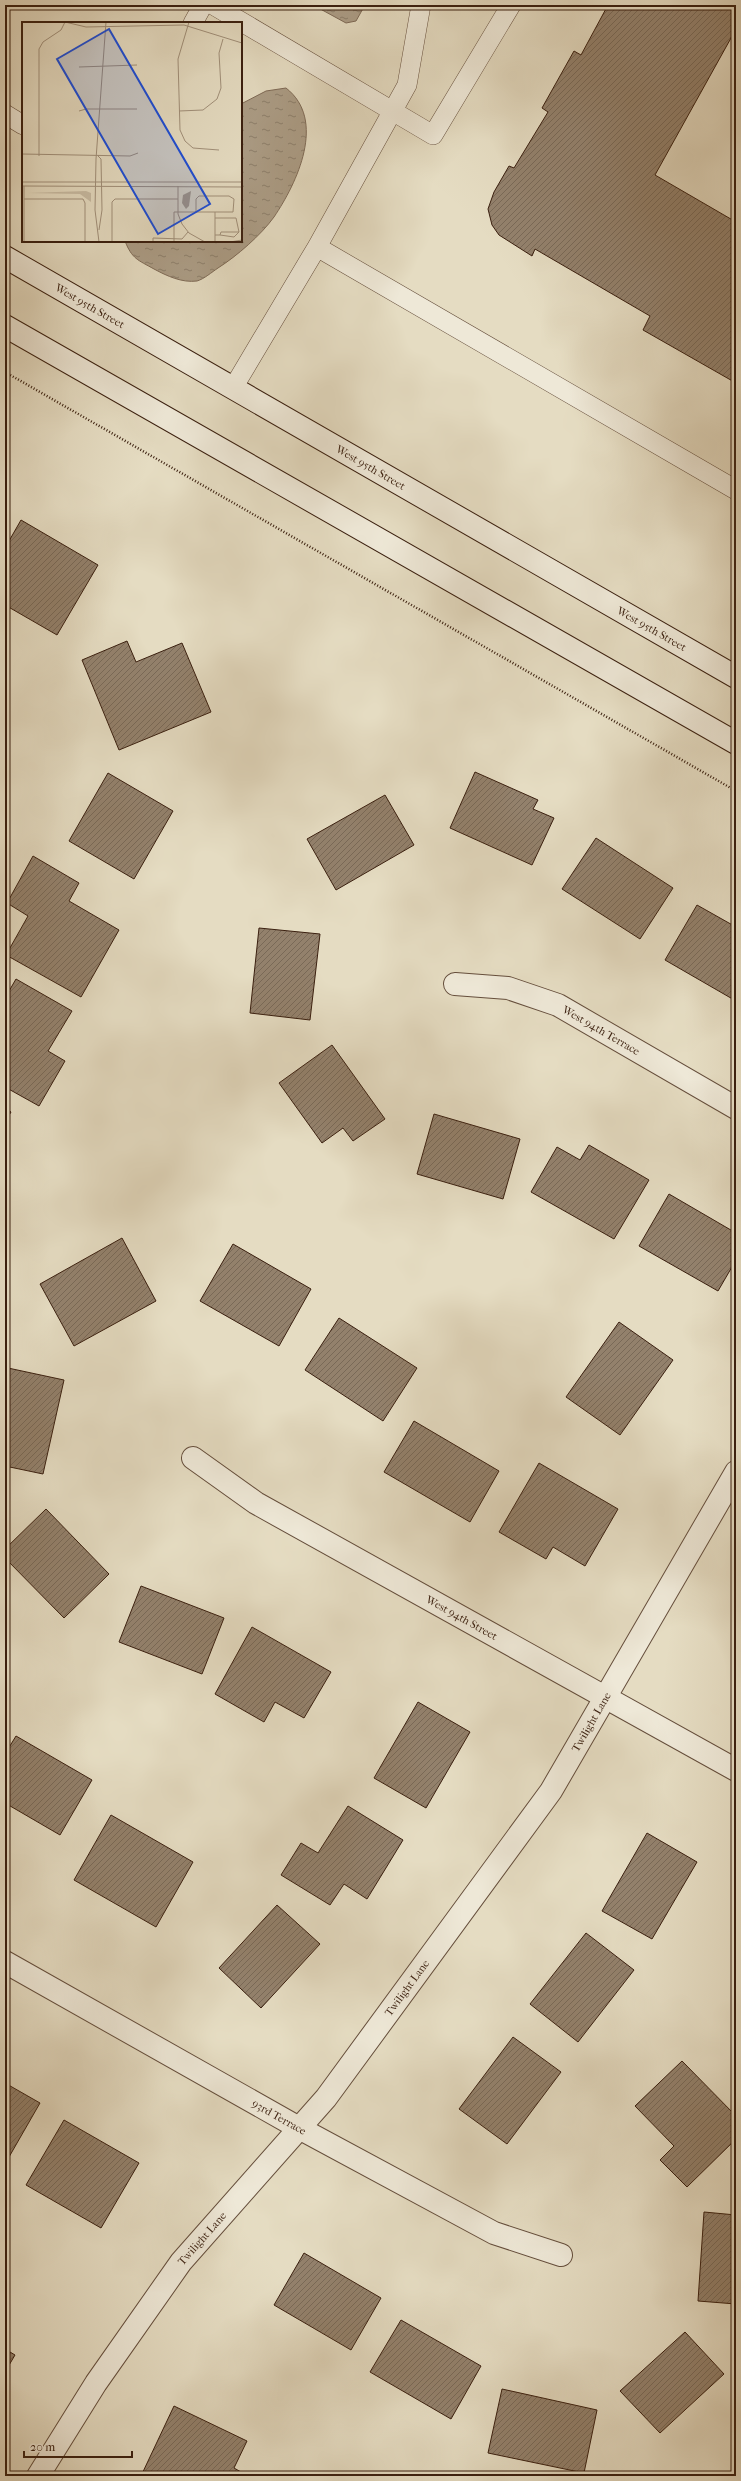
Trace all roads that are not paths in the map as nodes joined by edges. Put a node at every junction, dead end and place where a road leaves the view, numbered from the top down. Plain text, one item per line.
1 (203, 5) edge
2 (213, 5) edge
3 (421, 5) edge
4 (511, 5) edge
5 (194, 22) edge
6 (242, 22) edge
7 (242, 22) edge
8 (392, 110) junction
9 (5, 114) edge
10 (22, 124) edge
11 (317, 247) junction
12 (5, 257) edge
13 (5, 326) edge
14 (233, 388) junction
15 (736, 490) edge
16 (736, 677) edge
17 (736, 743) edge
18 (456, 984) dead end
19 (736, 1108) edge
20 (193, 1458) dead end
21 (736, 1472) edge
22 (605, 1697) junction
23 (736, 1770) edge
24 (5, 1962) edge
25 (299, 2128) junction
26 (561, 2255) dead end
27 (38, 2476) edge

1 - 5 lane
2 - 7 lane
3 - 8 lane
4 - 8 lane
6 - 8 lane
8 - 11 lane
9 - 10 lane
11 - 14 lane
11 - 15 lane
12 - 14 street, West 95th Street
13 - 17 street
14 - 16 street, West 95th Street
18 - 19 street, West 94th Terrace
20 - 22 street, West 94th Street
21 - 22 street, Twilight Lane
22 - 23 street, West 94th Street
22 - 25 street, Twilight Lane
24 - 25 street, 93rd Terrace
25 - 26 street, 93rd Terrace
25 - 27 street, Twilight Lane

